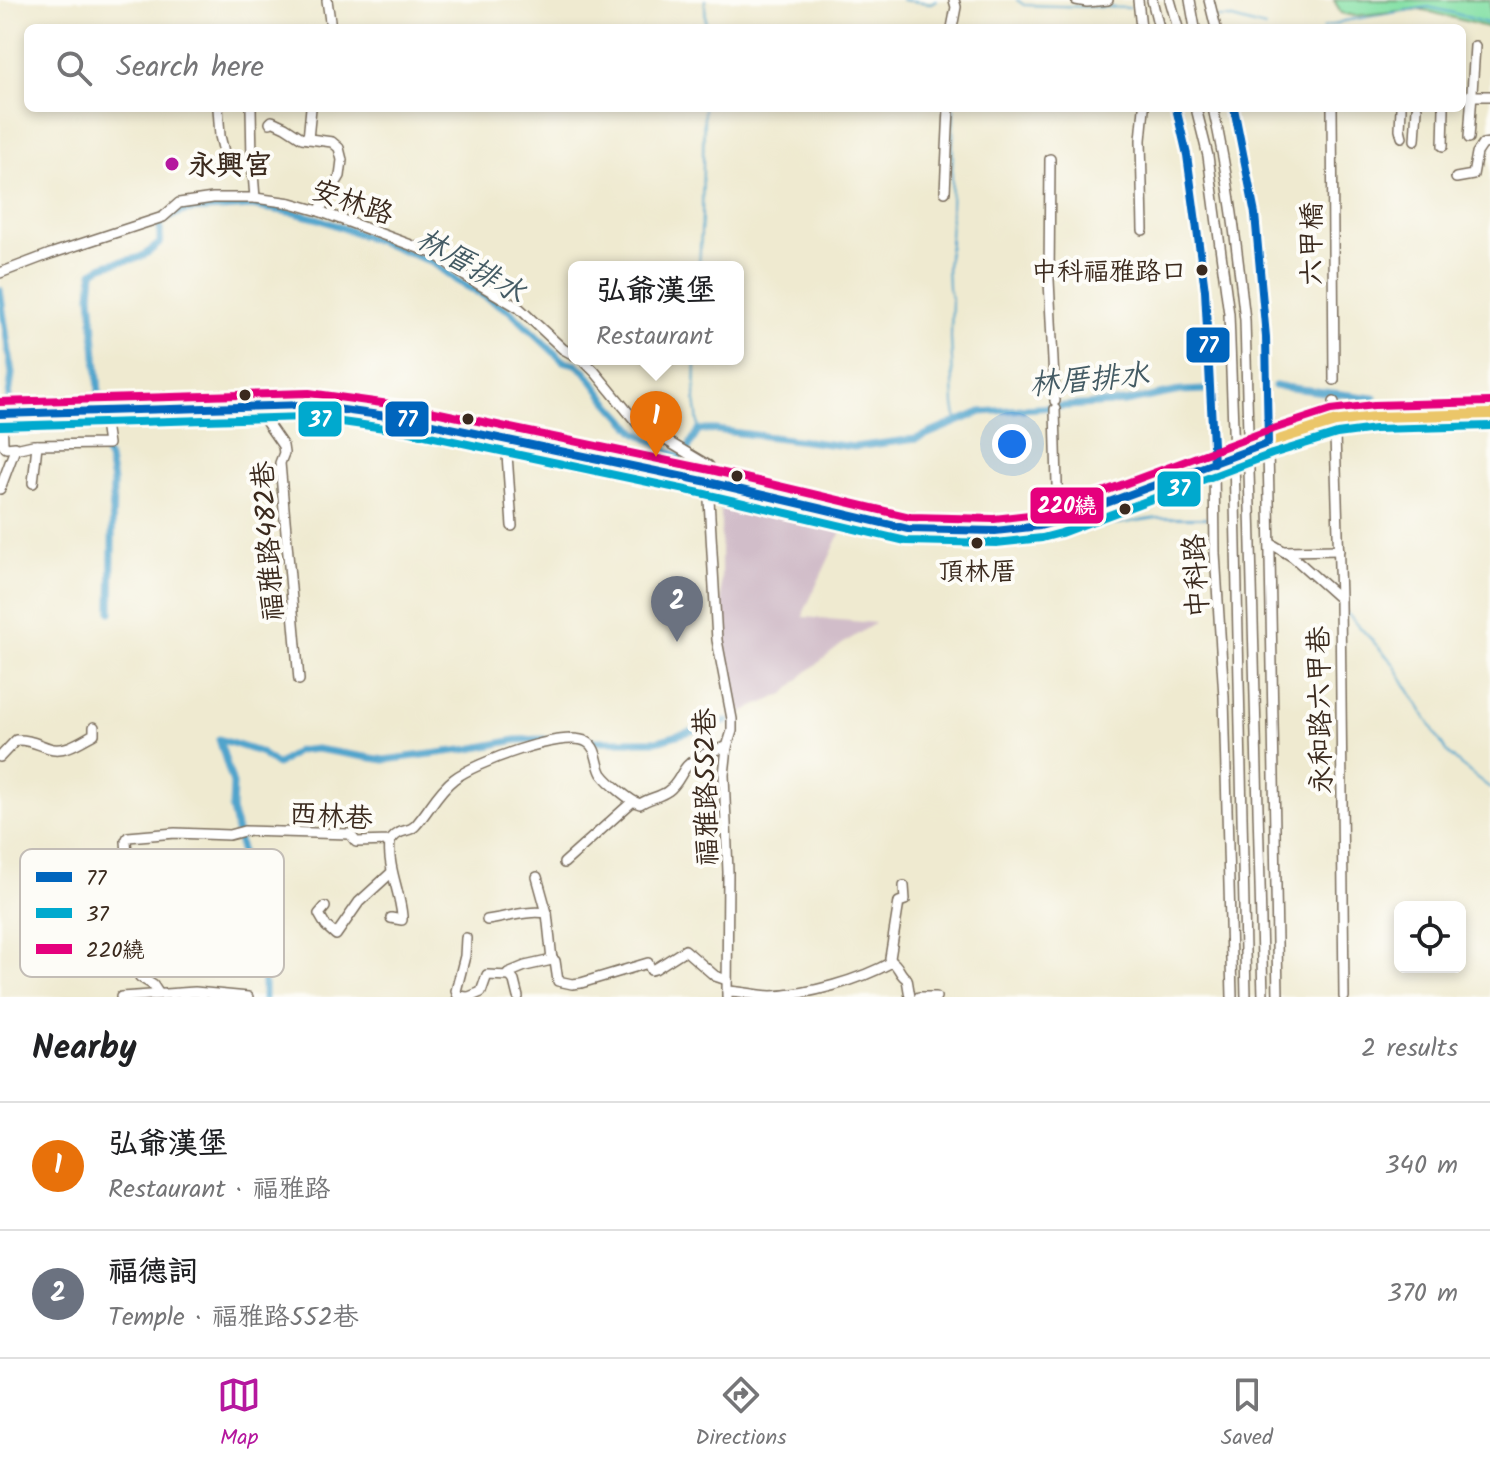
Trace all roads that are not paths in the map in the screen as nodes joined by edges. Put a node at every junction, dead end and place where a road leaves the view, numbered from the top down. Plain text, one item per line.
1 (327, 0) edge
2 (954, 0) edge
3 (1076, 0) edge
4 (1108, 0) edge
5 (1138, 0) edge
6 (1152, 0) edge
7 (1170, 0) edge
8 (1190, 0) edge
9 (1209, 0) edge
10 (330, 24) edge
11 (953, 24) edge
12 (1141, 24) edge
13 (1158, 24) edge
14 (1177, 24) edge
15 (1194, 24) edge
16 (1215, 24) edge
17 (1475, 46) dead end
18 (1467, 96) edge
19 (1490, 96) edge
20 (218, 112) edge
21 (251, 112) edge
22 (311, 112) edge
23 (949, 112) edge
24 (1144, 112) edge
25 (1177, 112) edge
26 (1197, 112) edge
27 (1214, 112) edge
28 (1235, 112) edge
29 (1332, 112) edge
30 (1401, 112) edge
31 (1417, 112) edge
32 (1444, 112) edge
33 (270, 123) dead end
34 (1402, 137) dead end
35 (1469, 138) dead end
36 (308, 139) junction
37 (1415, 140) dead end
38 (1490, 143) edge
39 (1443, 146) dead end
40 (1050, 159) dead end
41 (252, 161) junction
42 (1456, 178) dead end
43 (945, 192) dead end
44 (255, 198) junction
45 (319, 211) junction
46 (1143, 230) dead end
47 (2, 272) edge
48 (568, 352) edge
49 (588, 365) edge
50 (1334, 380) dead end
51 (1334, 402) dead end
52 (256, 407) junction
53 (103, 410) junction
54 (1, 414) edge
55 (1490, 414) edge
56 (1334, 422) junction
57 (506, 440) junction
58 (1268, 443) junction
59 (37, 445) junction
60 (15, 449) junction
61 (1248, 450) junction
62 (1234, 456) junction
63 (1214, 464) junction
64 (708, 482) junction
65 (33, 483) dead end
66 (0, 489) edge
67 (1058, 521) junction
68 (512, 526) dead end
69 (1270, 543) junction
70 (1339, 550) junction
71 (1284, 551) junction
72 (1340, 599) junction
73 (299, 680) dead end
74 (94, 727) dead end
75 (727, 747) junction
76 (0, 757) edge
77 (632, 802) junction
78 (390, 841) junction
79 (127, 849) edge
80 (564, 863) dead end
81 (392, 872) junction
82 (537, 877) dead end
83 (904, 886) dead end
84 (1261, 901) junction
85 (1275, 901) junction
86 (1243, 902) junction
87 (1229, 904) junction
88 (325, 907) dead end
89 (547, 913) junction
90 (391, 918) dead end
91 (487, 920) dead end
92 (466, 938) dead end
93 (552, 960) junction
94 (486, 961) dead end
95 (892, 962) junction
96 (487, 975) junction
97 (509, 976) junction
98 (140, 977) edge
99 (727, 989) edge
100 (159, 994) junction
101 (121, 997) edge
102 (248, 997) edge
103 (468, 997) edge
104 (518, 997) edge
105 (910, 997) edge
106 (919, 997) edge
107 (936, 997) edge
108 (1232, 997) edge
109 (1246, 997) edge
110 (1263, 997) edge
111 (1278, 997) edge
112 (1344, 997) edge

1 - 10 street
2 - 11 street
3 - 4 street
5 - 12 street
6 - 13 street
7 - 14 street
8 - 15 street
9 - 16 street
17 - 18 street
18 - 19 street
18 - 35 street
20 - 41 street
21 - 41 street
22 - 36 street
23 - 43 street
24 - 46 street
25 - 63 street, 中科路
26 - 62 street, 中科路
27 - 61 street, 中科路
28 - 58 street
29 - 50 street, 六甲橋
30 - 34 street
31 - 37 street
32 - 39 street
33 - 36 street
36 - 45 street
38 - 42 street
40 - 67 street
41 - 44 street
44 - 45 street, 安林路
44 - 47 street, 安林路
45 - 48 street, 安林路
49 - 64 street
51 - 56 street
52 - 53 main road
52 - 57 main road
52 - 73 street, 福雅路482巷
53 - 54 main road
53 - 59 street
54 - 60 street
55 - 56 main road
56 - 58 main road
56 - 70 street, 永和路六甲巷
57 - 64 main road
57 - 68 street
58 - 61 main road
58 - 69 street
59 - 60 street
59 - 65 street
60 - 66 street
61 - 62 main road
61 - 84 street, 中科路
62 - 63 main road
62 - 86 street, 中科路
63 - 67 main road
63 - 87 street, 中科路
64 - 67 main road
64 - 75 street, 福雅路552巷
69 - 71 street
69 - 85 street
70 - 71 street
70 - 72 street, 永和路六甲巷
71 - 72 street
72 - 112 street, 永和路六甲巷
74 - 76 street
75 - 77 street
75 - 99 street, 福雅路552巷
77 - 78 street, 西林巷
77 - 80 street
78 - 79 street, 西林巷
78 - 81 street
81 - 88 street
81 - 90 street
82 - 89 street
83 - 95 street
84 - 85 street
84 - 86 street
84 - 110 street, 中科路
85 - 111 street
86 - 87 street
86 - 109 street, 中科路
87 - 108 street, 中科路
89 - 91 street
89 - 93 street
92 - 103 street
93 - 97 street
93 - 99 street
94 - 96 street
95 - 99 street
95 - 105 street
96 - 97 street
96 - 103 street
97 - 104 street
98 - 100 street, 西林巷
100 - 101 street
100 - 102 street
106 - 107 street

